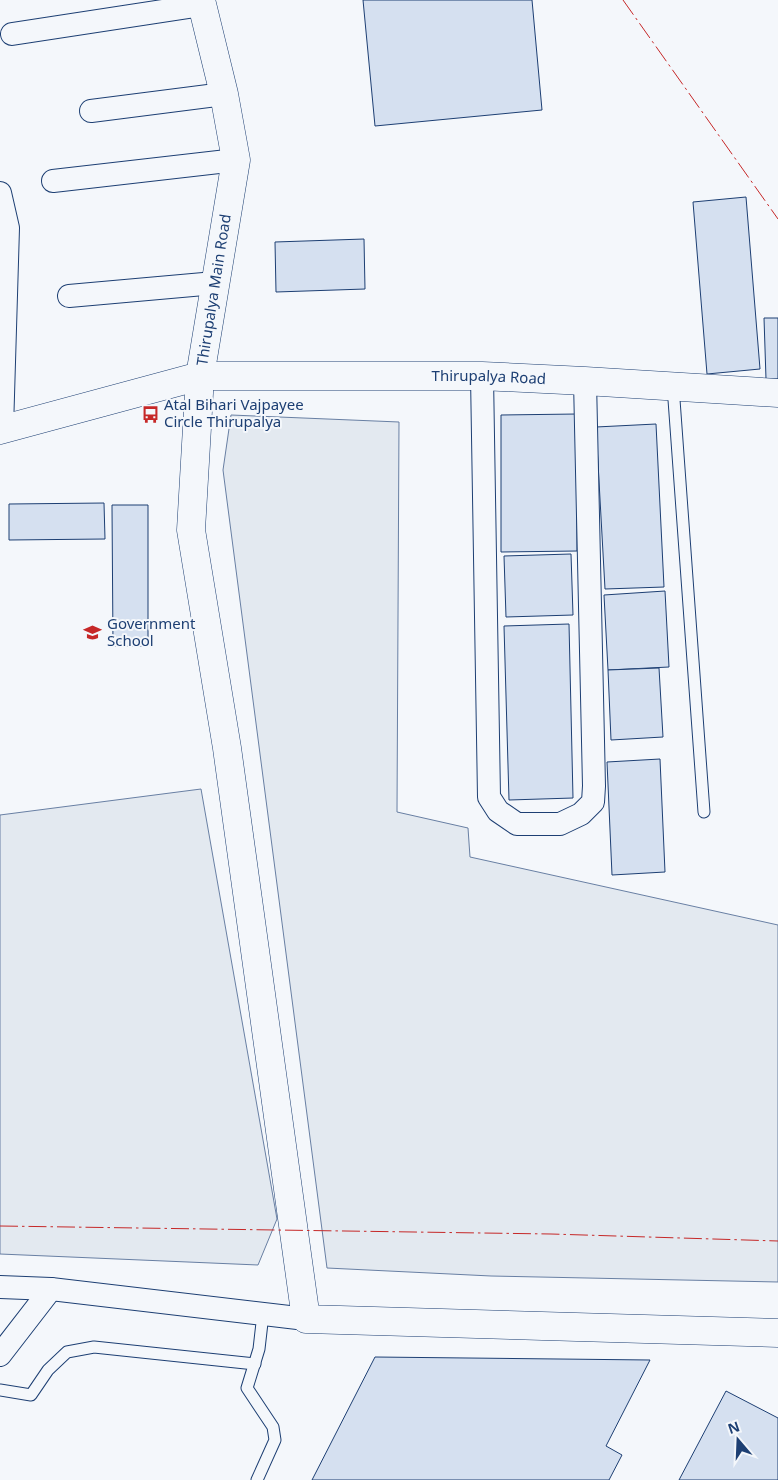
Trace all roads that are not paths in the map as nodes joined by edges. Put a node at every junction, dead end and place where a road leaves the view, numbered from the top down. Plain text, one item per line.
1 (202, 2) edge
2 (12, 34) dead end
3 (224, 94) junction
4 (91, 111) dead end
5 (236, 160) junction
6 (54, 181) dead end
7 (0, 193) edge
8 (215, 284) junction
9 (69, 296) dead end
10 (200, 376) junction
11 (482, 376) junction
12 (585, 380) junction
13 (673, 386) junction
14 (778, 393) edge
15 (1, 429) edge
16 (704, 812) dead end
17 (0, 1287) edge
18 (51, 1289) junction
19 (263, 1314) junction
20 (306, 1319) junction
21 (778, 1332) edge
22 (0, 1355) edge
23 (255, 1364) junction
24 (0, 1390) edge
25 (257, 1480) edge

1 - 2 street
1 - 3 street, Thirupalya Main Road
3 - 4 street
3 - 5 street, Thirupalya Main Road
5 - 6 street
5 - 8 street, Thirupalya Main Road
7 - 15 street
8 - 9 street
8 - 10 street, Thirupalya Main Road
10 - 11 street, Thirupalya Road
10 - 15 street, Thirupalya Main Road
10 - 20 street
11 - 12 street, Thirupalya Road
11 - 12 street
12 - 13 street, Thirupalya Road
13 - 14 street, Thirupalya Road
13 - 16 lane
17 - 18 street
18 - 19 street
18 - 22 street
19 - 20 street
19 - 23 lane
20 - 21 street
23 - 24 lane
23 - 25 lane

